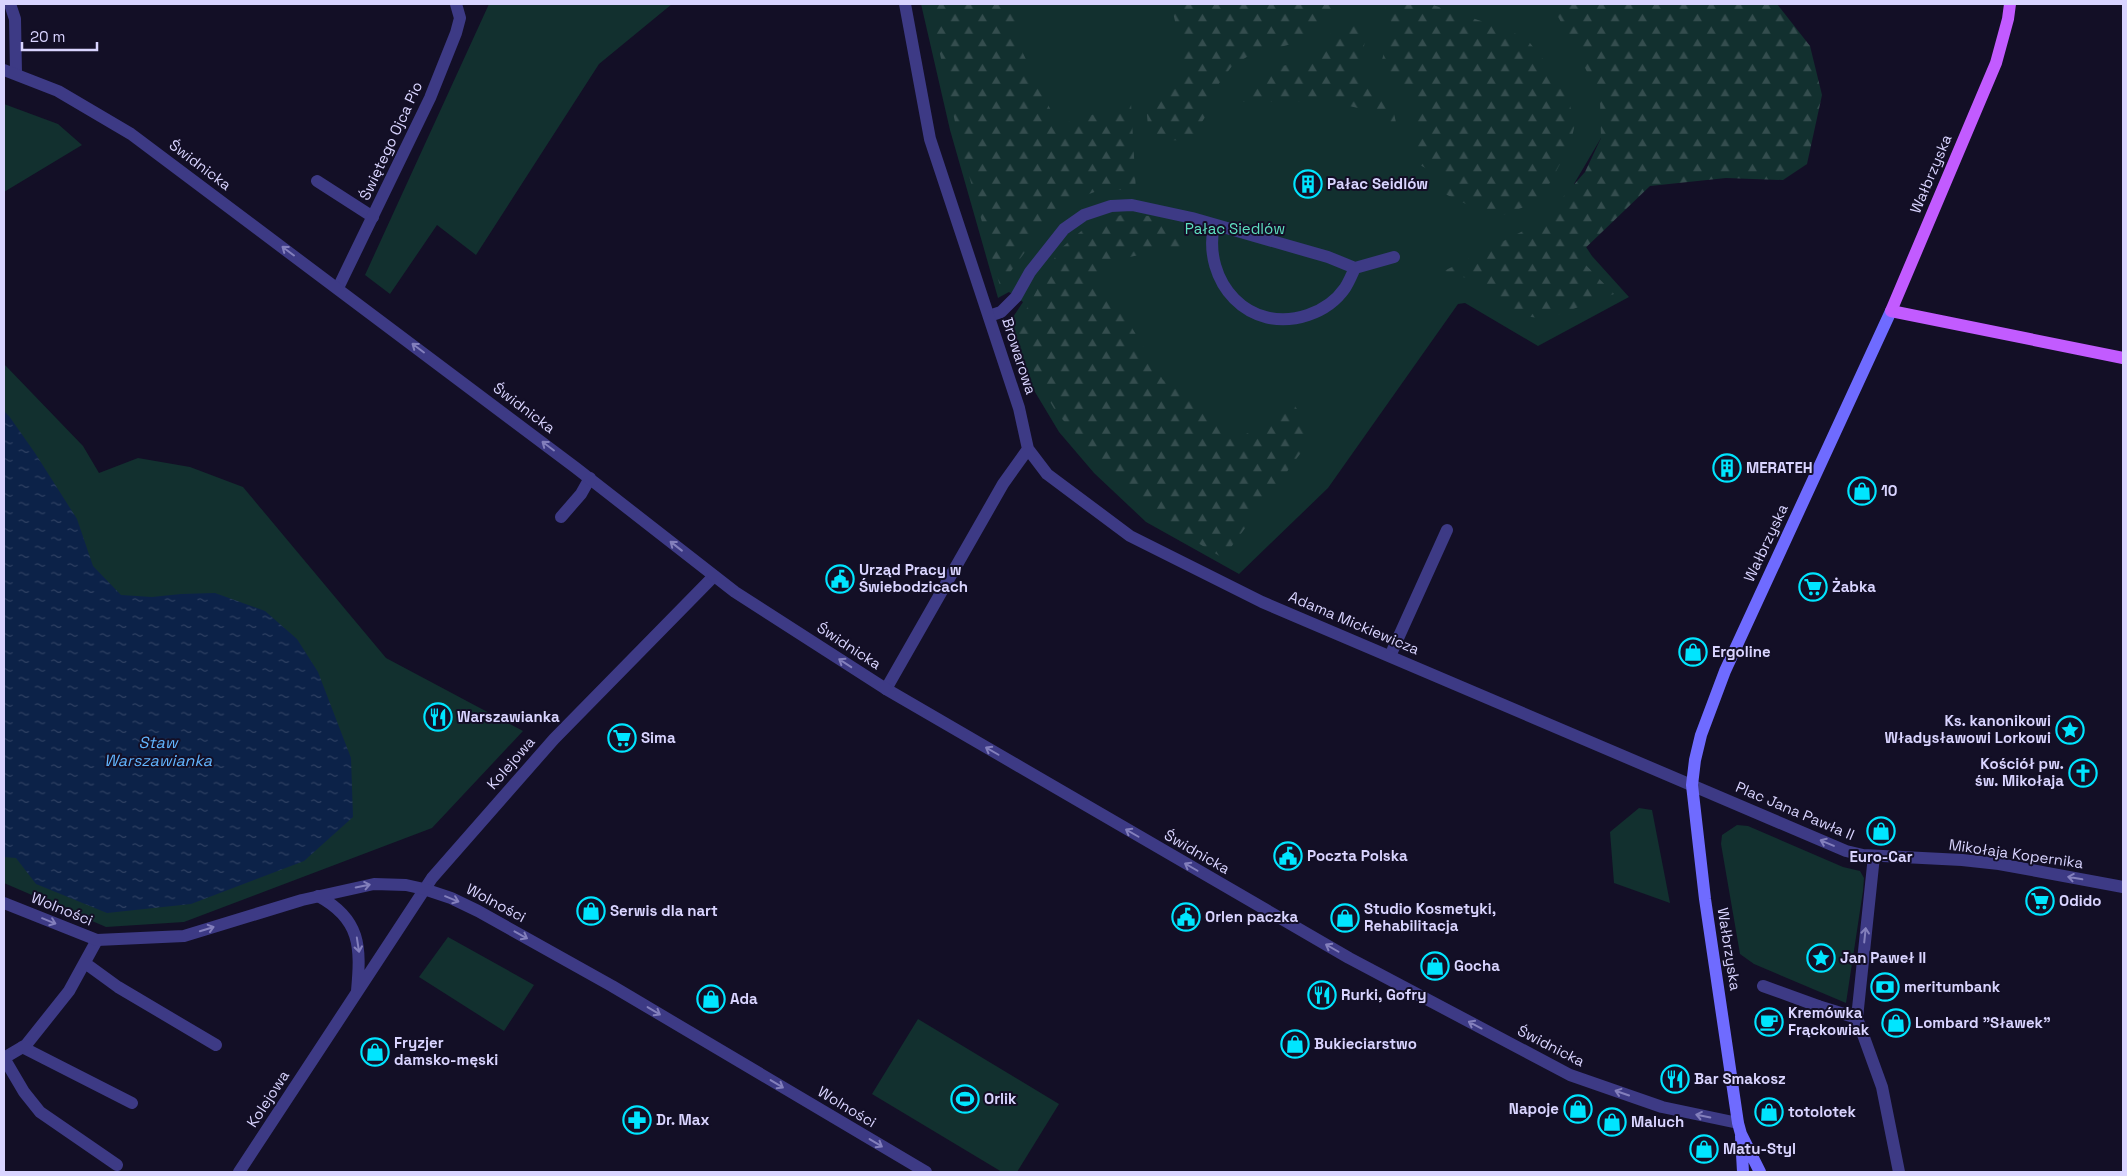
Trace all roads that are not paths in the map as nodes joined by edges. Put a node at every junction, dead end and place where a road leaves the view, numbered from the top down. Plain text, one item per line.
1 (10, 4) edge
2 (456, 4) edge
3 (905, 4) edge
4 (2010, 4) edge
5 (10, 71) edge
6 (317, 181) dead end
7 (373, 217) junction
8 (1214, 224) junction
9 (1394, 257) dead end
10 (1355, 268) junction
11 (338, 288) junction
12 (1891, 311) junction
13 (989, 316) junction
14 (2123, 358) edge
15 (1028, 449) junction
16 (590, 478) junction
17 (561, 517) dead end
18 (1446, 530) dead end
19 (714, 576) junction
20 (1390, 656) junction
21 (886, 689) junction
22 (1692, 785) junction
23 (1874, 856) junction
24 (2123, 887) edge
25 (424, 889) junction
26 (318, 896) junction
27 (4, 903) edge
28 (98, 940) junction
29 (85, 963) junction
30 (1764, 986) dead end
31 (357, 993) junction
32 (1857, 1018) junction
33 (216, 1045) dead end
34 (22, 1047) junction
35 (5, 1055) edge
36 (132, 1103) dead end
37 (1739, 1128) junction
38 (117, 1165) dead end
39 (239, 1172) edge
40 (926, 1172) edge
41 (1743, 1172) edge
42 (1760, 1172) edge
43 (1899, 1172) edge

1 - 5 street
2 - 7 street, Świętego Ojca Pio
3 - 13 street, Browarowa
4 - 12 main road, Wałbrzyska
11 -> 5 street, Świdnicka
6 - 7 street
7 - 11 street, Świętego Ojca Pio
8 - 10 street
8 - 10 street
8 - 13 street
9 - 10 street
16 -> 11 street, Świdnicka
12 - 14 main road
12 - 22 main road, Wałbrzyska
13 - 15 street, Browarowa
15 - 20 street, Adama Mickiewicza
15 - 21 street
16 - 17 street
19 -> 16 street, Świdnicka
18 - 20 street
21 -> 19 street, Świdnicka
19 - 25 street, Kolejowa
20 - 22 street, Adama Mickiewicza
37 -> 21 street, Świdnicka
23 -> 22 street, Plac Jana Pawła II
22 - 37 main road, Wałbrzyska
24 -> 23 street, Mikołaja Kopernika
32 -> 23 street
26 -> 25 street, Wolności
25 - 31 street, Kolejowa
25 -> 40 street, Wolności
28 -> 26 street, Wolności
26 -> 31 street, Kolejowa
27 -> 28 street, Wolności
28 - 29 street
29 - 33 street
29 - 34 street
30 - 32 street
31 - 39 street, Kolejowa
32 - 43 street
34 - 35 street
34 - 36 street
35 - 38 street
37 - 41 main road
37 - 42 main road

